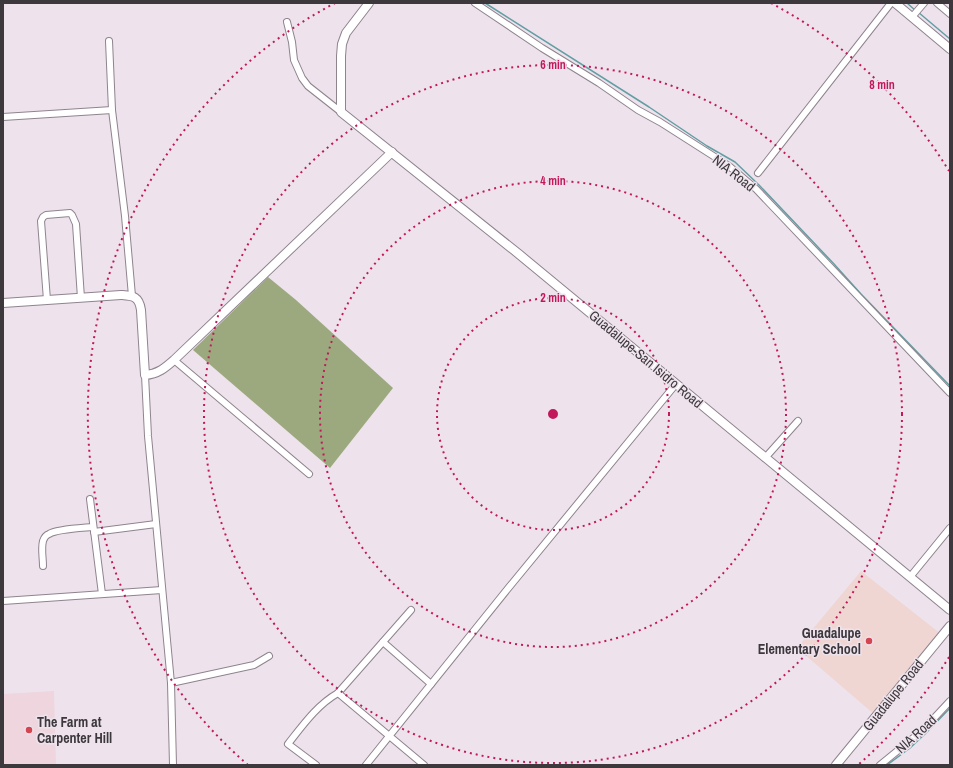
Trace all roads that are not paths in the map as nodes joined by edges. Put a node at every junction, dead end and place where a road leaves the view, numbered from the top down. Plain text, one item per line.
1 (369, 3) edge
2 (475, 3) edge
3 (891, 3) edge
4 (895, 3) edge
5 (924, 3) edge
6 (937, 3) edge
7 (950, 14) edge
8 (912, 17) junction
9 (287, 22) dead end
10 (109, 42) dead end
11 (950, 50) edge
12 (112, 110) junction
13 (341, 112) junction
14 (3, 117) edge
15 (392, 152) junction
16 (758, 173) dead end
17 (132, 296) junction
18 (81, 298) junction
19 (47, 300) junction
20 (3, 303) edge
21 (174, 360) junction
22 (145, 375) junction
23 (676, 384) junction
24 (950, 393) edge
25 (798, 421) dead end
26 (766, 458) junction
27 (309, 474) dead end
28 (90, 499) dead end
29 (156, 524) junction
30 (950, 528) edge
31 (94, 530) junction
32 (43, 566) dead end
33 (910, 577) junction
34 (162, 590) junction
35 (102, 594) junction
36 (3, 600) edge
37 (411, 610) dead end
38 (950, 610) edge
39 (950, 626) edge
40 (383, 642) junction
41 (269, 656) dead end
42 (171, 683) junction
43 (431, 684) junction
44 (338, 693) junction
45 (950, 701) edge
46 (389, 736) junction
47 (173, 765) edge
48 (316, 765) edge
49 (366, 765) edge
50 (424, 765) edge
51 (836, 765) edge
52 (880, 765) edge

1 - 13 street
2 - 24 street, NIA Road
3 - 16 street
4 - 8 street
5 - 8 street
6 - 7 street
8 - 11 street
9 - 13 street
10 - 12 street
12 - 14 street
12 - 17 street
13 - 15 street, Guadalupe-San Isidro Road
15 - 21 street
15 - 23 street, Guadalupe-San Isidro Road
17 - 18 street
17 - 22 street
18 - 19 street
18 - 19 street
19 - 20 street
21 - 22 street
21 - 27 street
22 - 29 street
23 - 26 street, Guadalupe-San Isidro Road
23 - 43 street
25 - 26 street
26 - 33 street, Guadalupe-San Isidro Road
28 - 31 street
29 - 31 street
29 - 34 street
30 - 33 street
31 - 32 street
31 - 35 street
33 - 38 street, Guadalupe-San Isidro Road
34 - 35 street
34 - 42 street
35 - 36 street
37 - 40 street
39 - 51 street, Guadalupe Road
40 - 43 street
40 - 44 street
41 - 42 street
42 - 47 street
43 - 46 street
44 - 46 street
44 - 48 street
45 - 52 street, NIA Road
46 - 49 street
46 - 50 street

